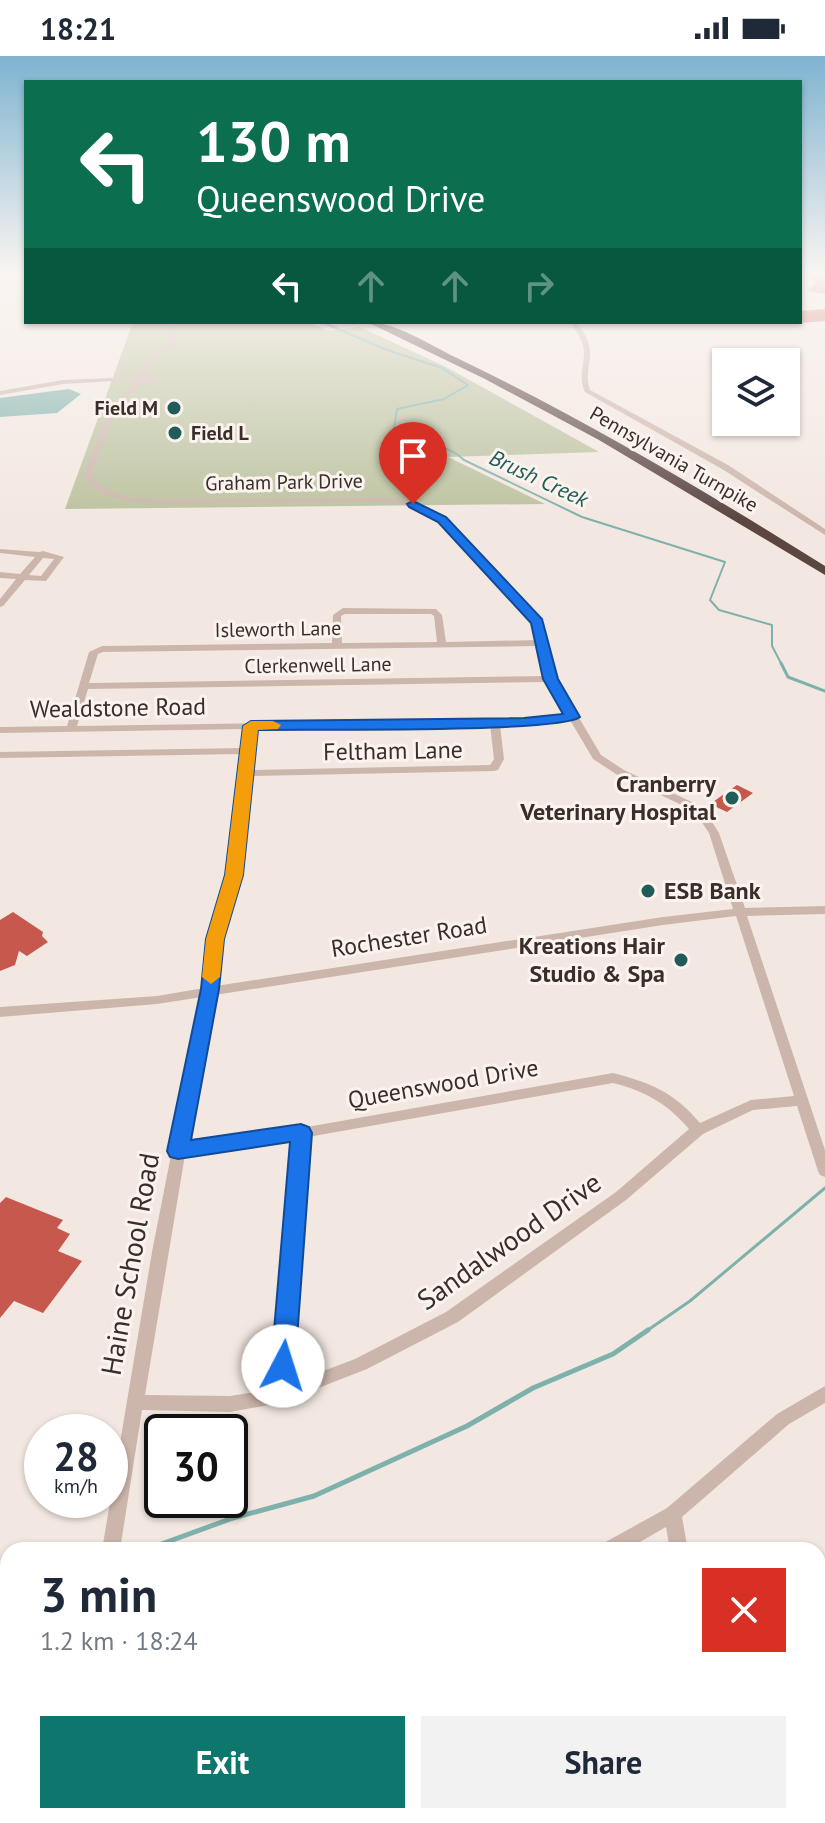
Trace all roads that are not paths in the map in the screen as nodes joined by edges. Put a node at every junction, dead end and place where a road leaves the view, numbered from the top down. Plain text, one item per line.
1 (161, 354) edge
2 (441, 354) edge
3 (452, 354) edge
4 (588, 354) edge
5 (156, 358) junction
6 (136, 380) junction
7 (150, 380) junction
8 (0, 393) edge
9 (126, 397) junction
10 (825, 533) edge
11 (0, 551) edge
12 (43, 553) junction
13 (825, 564) edge
14 (825, 571) edge
15 (0, 575) edge
16 (23, 579) junction
17 (0, 604) edge
18 (543, 643) junction
19 (442, 644) junction
20 (337, 646) junction
21 (551, 679) junction
22 (85, 686) junction
23 (573, 717) junction
24 (495, 723) junction
25 (251, 726) junction
26 (71, 729) junction
27 (0, 731) edge
28 (248, 751) junction
29 (0, 755) edge
30 (245, 773) junction
31 (825, 910) edge
32 (741, 912) junction
33 (210, 989) junction
34 (0, 1012) edge
35 (801, 1101) junction
36 (698, 1130) junction
37 (301, 1133) junction
38 (178, 1151) junction
39 (825, 1171) edge
40 (825, 1394) edge
41 (280, 1395) junction
42 (135, 1402) junction
43 (673, 1514) junction
44 (112, 1542) edge
45 (622, 1542) edge
46 (678, 1542) edge

1 - 5 street, Graham Park Drive
2 - 14 highway, Pennsylvania Turnpike
3 - 13 highway, Pennsylvania Turnpike
4 - 10 street
5 - 6 street, Graham Park Drive
5 - 7 street, Graham Park Drive
6 - 7 street
6 - 8 street
6 - 9 street, Graham Park Drive
7 - 9 street, Graham Park Drive
9 - 18 street, Graham Park Drive
11 - 12 street
12 - 16 street
12 - 16 street
15 - 16 street
16 - 17 street
18 - 19 street, Isleworth Lane
18 - 21 street, Graham Park Drive
19 - 20 street, Isleworth Lane
19 - 20 street
20 - 22 street, Isleworth Lane
21 - 22 street, Clerkenwell Lane
21 - 23 street, Graham Park Drive
22 - 26 street, Isleworth Lane
23 - 24 street, Wealdstone Road
23 - 32 street, Graham Park Drive
24 - 25 street, Wealdstone Road
24 - 30 street, Feltham Lane
25 - 26 street, Wealdstone Road
25 - 28 street, Haine School Road
26 - 27 street, Wealdstone Road
28 - 29 street
28 - 30 street, Haine School Road
30 - 33 street, Haine School Road
31 - 32 street, Rochester Road
32 - 33 street, Rochester Road
32 - 35 street, Graham Park Drive
33 - 34 street, Rochester Road
33 - 38 street, Haine School Road
35 - 36 street, Sandalwood Drive
35 - 39 street, Graham Park Drive
36 - 37 street, Queenswood Drive
36 - 41 street, Sandalwood Drive
37 - 38 street, Queenswood Drive
37 - 41 street
38 - 42 street, Haine School Road
40 - 43 street
41 - 42 street, Sandalwood Drive
42 - 44 street, Haine School Road
43 - 45 street
43 - 46 street

